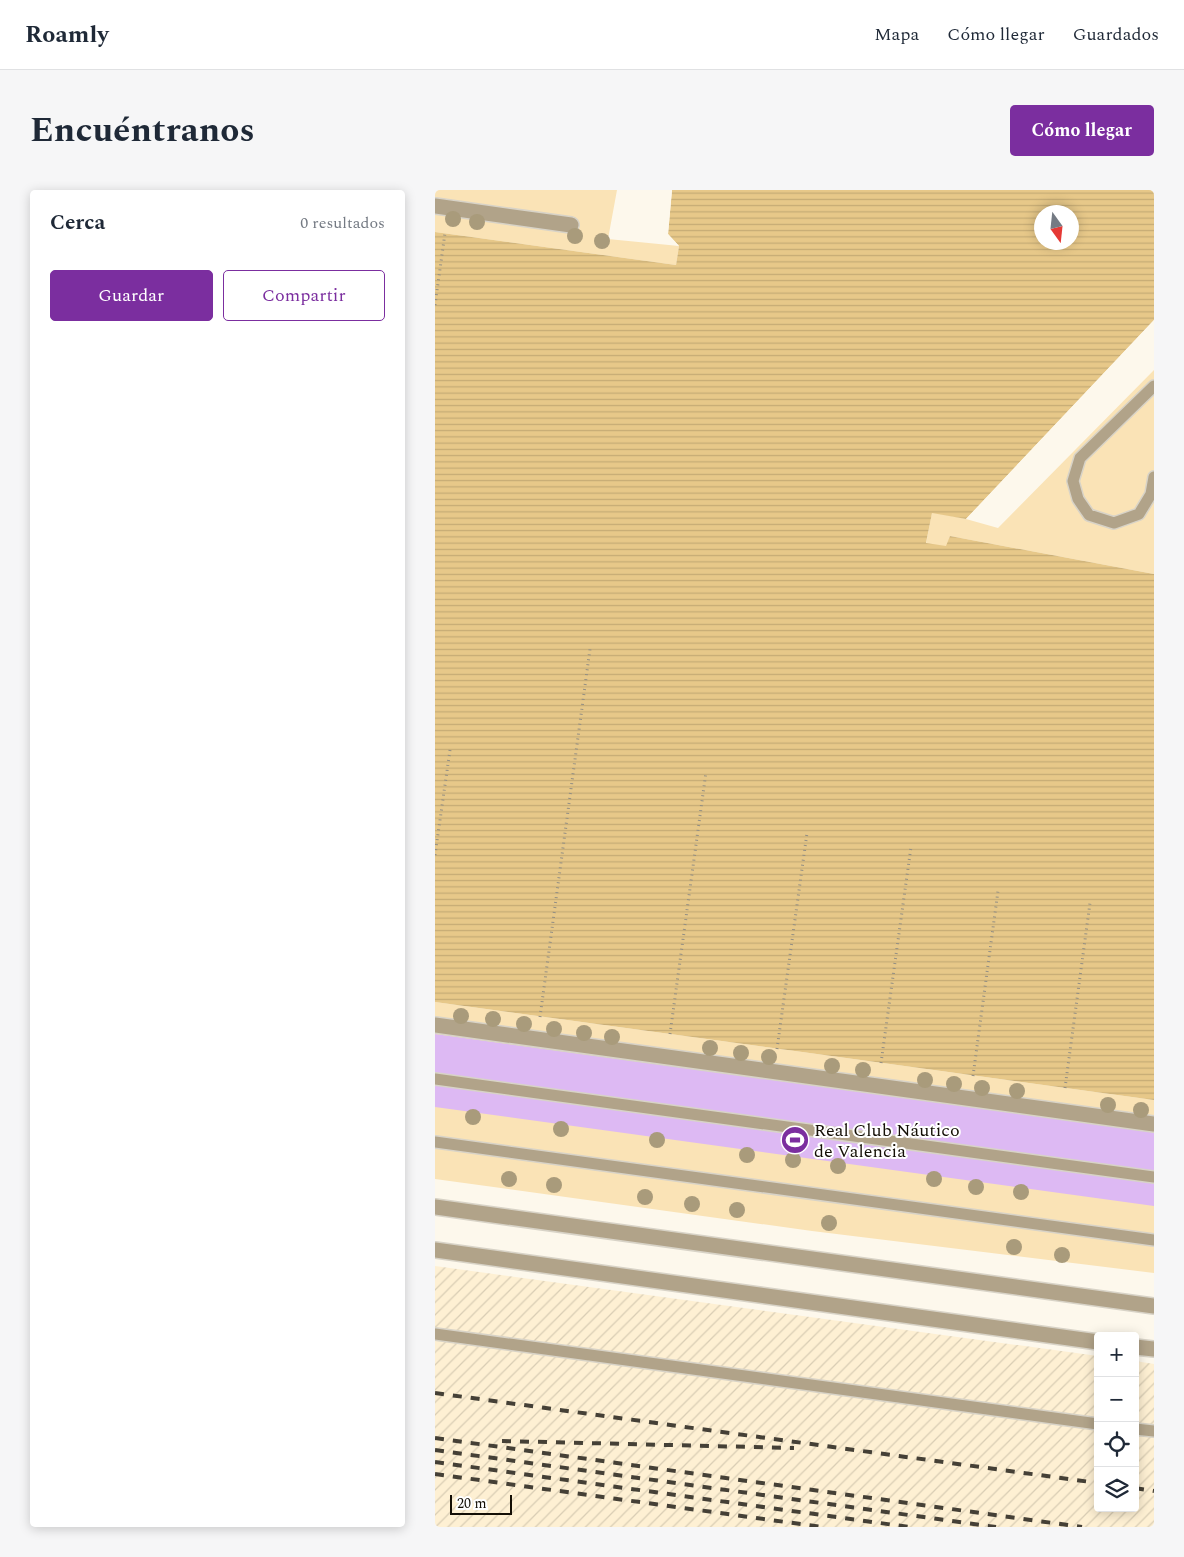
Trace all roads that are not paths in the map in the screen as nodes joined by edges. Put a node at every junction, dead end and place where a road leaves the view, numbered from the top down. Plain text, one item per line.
1 (435, 206) edge
2 (571, 225) dead end
3 (1154, 386) edge
4 (1154, 477) edge
5 (435, 1025) edge
6 (435, 1079) edge
7 (1154, 1124) edge
8 (435, 1142) edge
9 (1154, 1177) edge
10 (435, 1207) edge
11 (1154, 1240) edge
12 (435, 1250) edge
13 (1154, 1306) edge
14 (435, 1334) edge
15 (1094, 1341) edge
16 (1139, 1348) edge
17 (1154, 1350) edge
18 (1094, 1423) edge
19 (1139, 1429) edge
20 (1154, 1431) edge

1 - 2 street
3 - 4 lane
5 - 7 street
6 - 9 lane
8 - 11 lane
10 - 13 street
12 - 15 street
14 - 18 lane
16 - 17 street
19 - 20 lane

